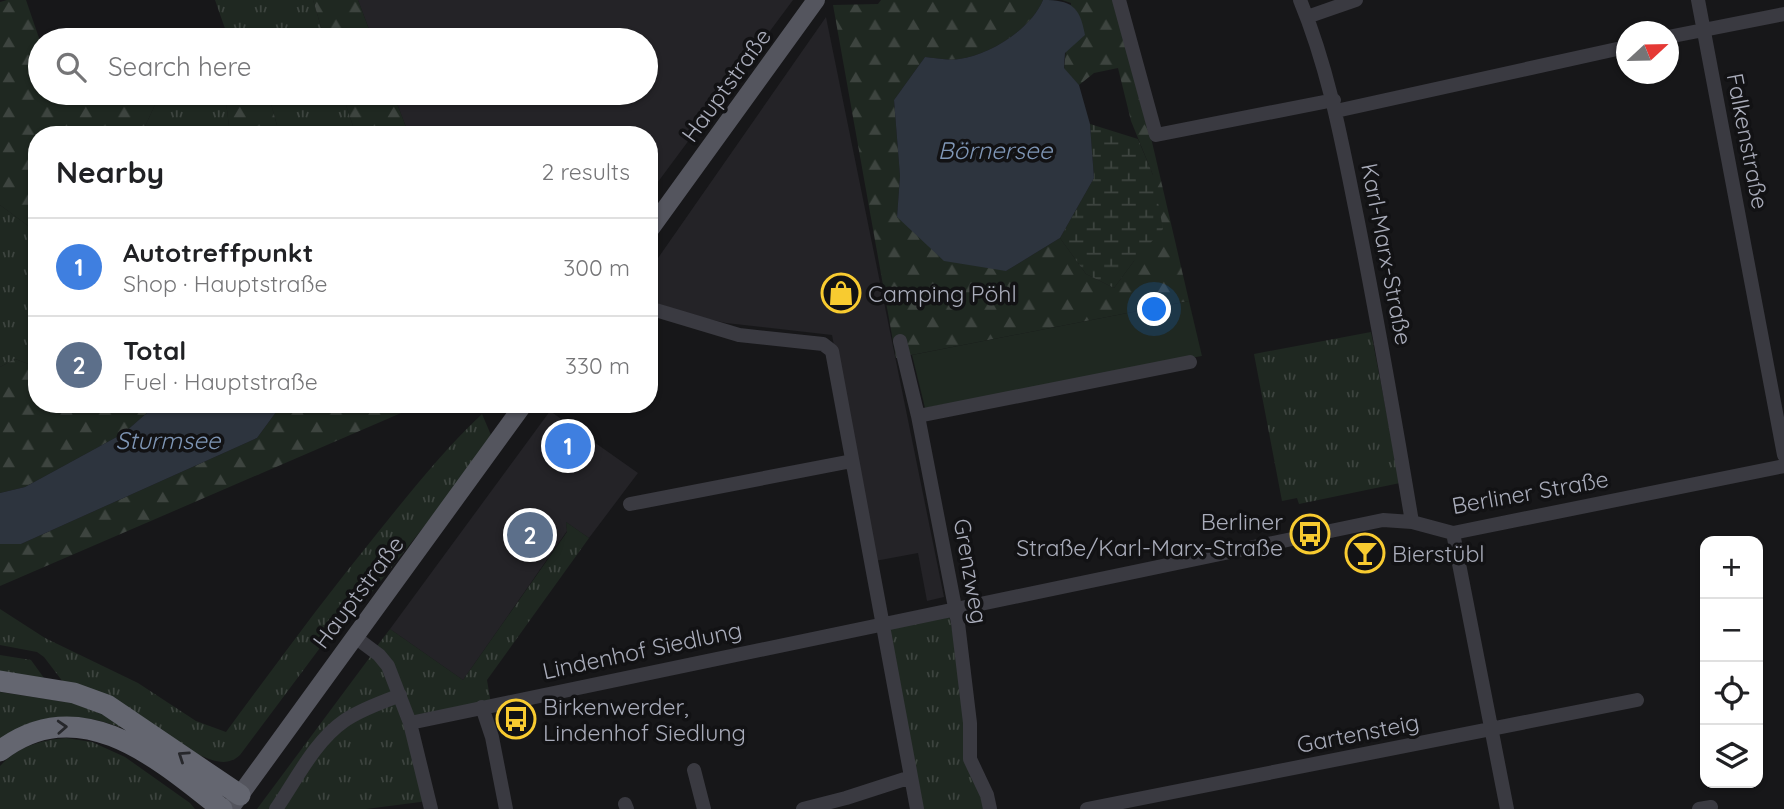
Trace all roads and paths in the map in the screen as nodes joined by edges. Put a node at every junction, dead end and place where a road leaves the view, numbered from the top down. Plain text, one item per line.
1 (816, 0) edge
2 (1118, 0) edge
3 (1300, 0) edge
4 (1356, 0) edge
5 (1698, 0) edge
6 (1784, 14) edge
7 (1307, 17) junction
8 (1703, 30) junction
9 (1679, 35) edge
10 (1616, 49) edge
11 (1335, 105) junction
12 (658, 219) edge
13 (658, 311) edge
14 (900, 341) dead end
15 (1190, 362) dead end
16 (517, 413) edge
17 (918, 416) junction
18 (1784, 455) edge
19 (852, 461) junction
20 (1784, 466) edge
21 (630, 504) dead end
22 (1412, 522) junction
23 (1453, 533) junction
24 (955, 608) junction
25 (885, 625) junction
26 (355, 637) junction
27 (0, 681) edge
28 (400, 695) junction
29 (1637, 700) dead end
30 (482, 707) junction
31 (410, 723) junction
32 (1491, 729) junction
33 (0, 751) edge
34 (694, 770) dead end
35 (911, 777) junction
36 (234, 802) edge
37 (847, 804) edge
38 (222, 809) edge
39 (276, 809) edge
40 (431, 809) edge
41 (506, 809) edge
42 (704, 809) edge
43 (803, 809) edge
44 (917, 809) edge
45 (990, 809) edge
46 (1087, 809) edge
47 (1507, 809) edge

1 - 12 main road, Hauptstraße
2 - 11 street
3 - 7 street, Karl-Marx-Straße
4 - 7 street
5 - 8 street, Falkenstraße
6 - 8 street
7 - 11 street, Karl-Marx-Straße
8 - 9 street
8 - 18 street, Falkenstraße
10 - 11 street
11 - 22 street, Karl-Marx-Straße
13 - 19 street
14 - 17 street, Grenzweg
15 - 17 street
16 - 26 main road, Hauptstraße
17 - 24 street, Grenzweg
19 - 21 street
19 - 25 street
20 - 23 street, Berliner Straße
22 - 23 street, Berliner Straße
22 - 24 street, Berliner Straße
23 - 32 street
24 - 25 street, Lindenhof Siedlung
24 - 45 street, Grenzweg
25 - 30 street, Lindenhof Siedlung
25 - 35 street
26 - 28 street
26 - 36 main road, Hauptstraße
36 -> 27 highway
28 - 31 street
28 - 39 street
29 - 32 street, Gartensteig
30 - 31 street, Lindenhof Siedlung
30 - 41 street
31 - 40 street
32 - 46 street, Gartensteig
32 - 47 street
33 -> 38 highway
34 - 42 street
35 - 37 street
35 - 44 street
37 - 43 street

